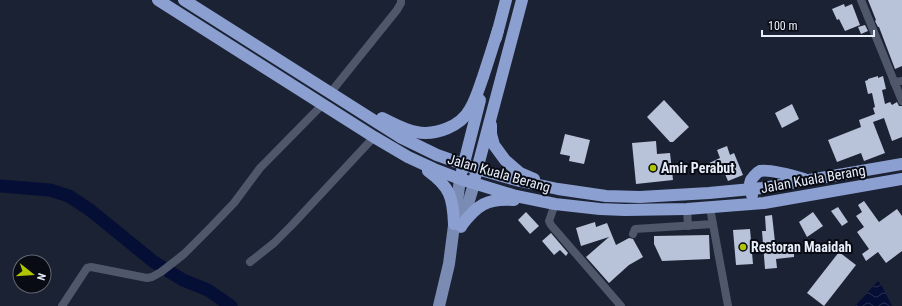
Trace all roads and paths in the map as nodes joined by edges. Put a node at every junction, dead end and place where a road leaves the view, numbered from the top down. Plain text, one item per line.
1 (158, 0) edge
2 (184, 0) edge
3 (401, 0) edge
4 (506, 0) edge
5 (522, 0) edge
6 (861, 0) edge
7 (498, 30) junction
8 (898, 81) edge
9 (331, 92) junction
10 (902, 101) edge
11 (346, 102) junction
12 (323, 104) junction
13 (491, 116) junction
14 (374, 137) junction
15 (408, 157) junction
16 (902, 164) edge
17 (463, 165) junction
18 (477, 169) junction
19 (460, 179) junction
20 (902, 179) edge
21 (810, 180) junction
22 (474, 184) junction
23 (558, 189) junction
24 (750, 189) junction
25 (764, 203) junction
26 (555, 204) junction
27 (710, 208) junction
28 (687, 209) junction
29 (713, 224) junction
30 (457, 225) junction
31 (688, 226) junction
32 (632, 234) dead end
33 (250, 262) dead end
34 (62, 306) edge
35 (439, 306) edge
36 (621, 306) edge
37 (728, 306) edge

1 - 12 highway, Jalan Kuala Berang
2 - 9 highway, Jalan Kuala Berang
3 - 9 street
4 - 7 highway
5 - 13 highway
6 - 8 street
7 - 11 highway
7 - 17 highway
8 - 10 street
9 - 11 highway, Jalan Kuala Berang
11 - 17 highway, Jalan Kuala Berang
12 - 14 highway, Jalan Kuala Berang
12 - 34 street
13 - 18 highway
13 - 23 highway
14 - 15 highway, Jalan Kuala Berang
14 - 33 street
15 - 19 highway, Jalan Kuala Berang
15 - 30 highway
16 - 21 highway, Jalan Kuala Berang
17 - 18 highway, Jalan Kuala Berang
17 - 19 highway
18 - 22 highway
18 - 23 highway, Jalan Kuala Berang
19 - 22 highway, Jalan Kuala Berang
19 - 30 main road
20 - 25 highway, Jalan Kuala Berang
21 - 24 highway, Jalan Kuala Berang
21 - 24 highway
22 - 26 highway, Jalan Kuala Berang
22 - 30 main road
23 - 24 highway, Jalan Kuala Berang
24 - 25 highway
25 - 27 highway, Jalan Kuala Berang
26 - 28 highway, Jalan Kuala Berang
26 - 30 highway
26 - 36 street
27 - 28 highway, Jalan Kuala Berang
27 - 29 street
28 - 31 street
29 - 31 street
29 - 37 street
30 - 35 main road
31 - 32 street

